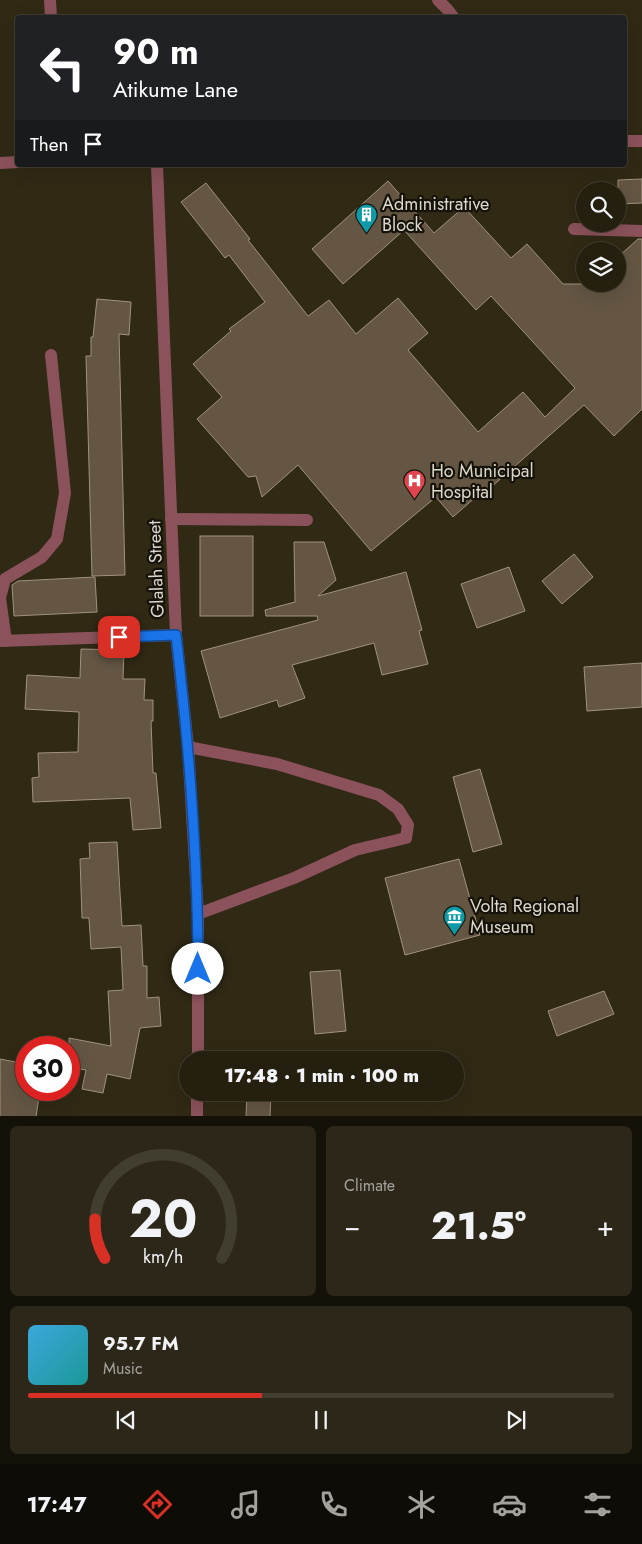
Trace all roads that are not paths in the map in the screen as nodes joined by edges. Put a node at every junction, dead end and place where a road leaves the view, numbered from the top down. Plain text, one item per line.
1 (50, 0) edge
2 (438, 0) edge
3 (51, 15) edge
4 (451, 15) edge
5 (627, 141) edge
6 (642, 141) edge
7 (15, 162) edge
8 (0, 163) edge
9 (157, 167) edge
10 (574, 229) dead end
11 (642, 232) edge
12 (51, 355) dead end
13 (171, 519) junction
14 (307, 520) dead end
15 (176, 635) junction
16 (3, 641) edge
17 (188, 747) junction
18 (198, 914) junction
19 (198, 1051) edge
20 (198, 1101) edge
21 (197, 1116) edge

1 - 3 street
2 - 4 street
5 - 6 street
7 - 8 street
9 - 13 street, Glalah Street
10 - 11 street
12 - 16 street
13 - 14 street
13 - 15 street, Glalah Street
15 - 16 street
15 - 17 street, Glalah Street
17 - 18 street, Glalah Street
17 - 18 street
18 - 19 street, Glalah Street
20 - 21 street

